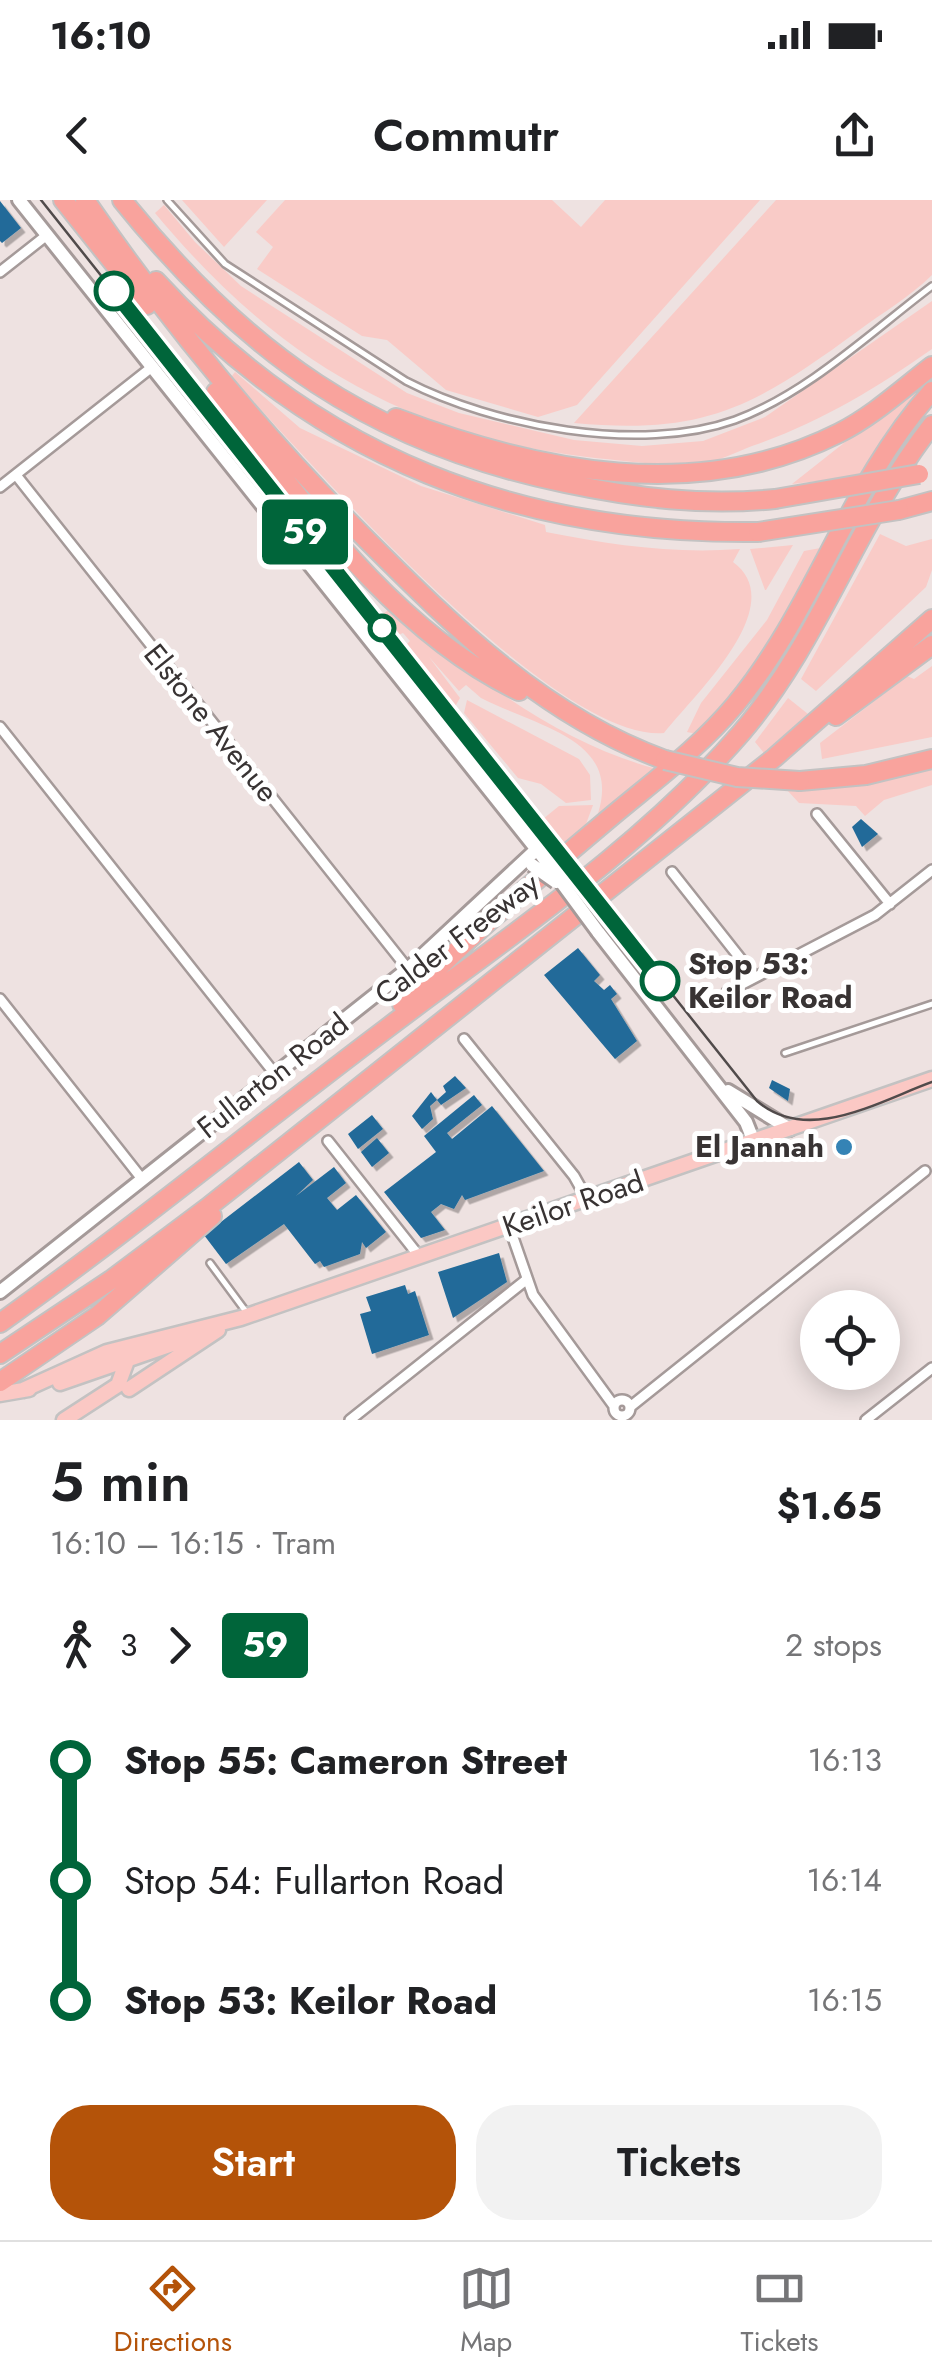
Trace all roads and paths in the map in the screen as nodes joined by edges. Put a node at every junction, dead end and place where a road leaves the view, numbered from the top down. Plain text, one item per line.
1 (20, 200) edge
2 (63, 200) edge
3 (86, 200) edge
4 (122, 200) edge
5 (167, 200) edge
6 (47, 235) junction
7 (0, 272) edge
8 (932, 286) edge
9 (932, 366) edge
10 (152, 367) junction
11 (322, 388) junction
12 (932, 390) edge
13 (932, 424) edge
14 (926, 472) edge
15 (16, 474) junction
16 (0, 487) edge
17 (932, 501) edge
18 (932, 619) edge
19 (932, 645) edge
20 (558, 708) junction
21 (0, 728) edge
22 (774, 758) junction
23 (932, 759) edge
24 (817, 814) dead end
25 (532, 859) junction
26 (932, 870) edge
27 (672, 872) dead end
28 (890, 904) junction
29 (408, 969) junction
30 (755, 977) junction
31 (727, 992) dead end
32 (0, 999) edge
33 (932, 1004) edge
34 (380, 1033) junction
35 (464, 1038) dead end
36 (785, 1053) dead end
37 (274, 1074) junction
38 (710, 1077) junction
39 (932, 1079) edge
40 (790, 1130) junction
41 (328, 1141) dead end
42 (754, 1142) junction
43 (269, 1159) junction
44 (928, 1170) edge
45 (142, 1179) junction
46 (587, 1199) junction
47 (509, 1226) junction
48 (420, 1256) junction
49 (210, 1263) dead end
50 (526, 1280) junction
51 (0, 1292) edge
52 (244, 1317) junction
53 (0, 1323) edge
54 (130, 1352) junction
55 (0, 1354) edge
56 (932, 1368) edge
57 (102, 1370) junction
58 (0, 1382) edge
59 (128, 1389) junction
60 (23, 1390) junction
61 (0, 1394) edge
62 (106, 1394) junction
63 (622, 1411) edge
64 (64, 1420) edge
65 (84, 1420) edge
66 (350, 1420) edge
67 (605, 1420) edge
68 (866, 1420) edge

1 - 6 main road
2 - 20 highway
3 - 17 highway, bridge
3 - 20 highway
4 - 11 highway
5 - 8 lane
6 - 7 street
6 - 10 main road
9 - 11 highway
10 - 15 street
10 - 25 main road
11 - 14 highway, bridge
12 - 34 highway
13 - 34 highway, Calder Freeway
15 - 16 street
15 - 29 street, Elstone Avenue
18 - 22 highway, Calder Freeway
19 - 22 highway
20 - 23 highway, bridge
21 - 37 street
22 - 43 highway, Calder Freeway
24 - 28 street
25 - 29 main road, Fullarton Road
25 - 38 main road, bridge
26 - 28 street
27 - 30 street
28 - 30 street
29 - 37 main road, Fullarton Road
30 - 31 street
32 - 45 street
33 - 36 lane
34 - 53 highway, Calder Freeway
35 - 46 street
37 - 45 main road, Fullarton Road
38 - 40 main road
38 - 42 main road
39 - 40 main road, Keilor Road
40 - 42 main road, Keilor Road
41 - 48 street
42 - 46 main road, Keilor Road
43 - 55 highway, Calder Freeway
43 - 58 highway
44 - 63 street
45 - 51 main road, Fullarton Road
46 - 47 main road, Keilor Road
47 - 48 main road, Keilor Road
47 - 50 street
48 - 52 main road, Keilor Road
49 - 52 lane
50 - 63 street
50 - 66 street
52 - 54 main road, Keilor Road
52 - 59 main road
54 - 57 main road, Keilor Road
54 - 59 main road
54 - 60 main road, Keilor Road
54 - 62 main road
56 - 68 street
57 - 60 main road, Keilor Road
57 - 62 main road
59 - 65 main road
60 - 61 main road, Keilor Road
62 - 64 main road
63 - 67 street

